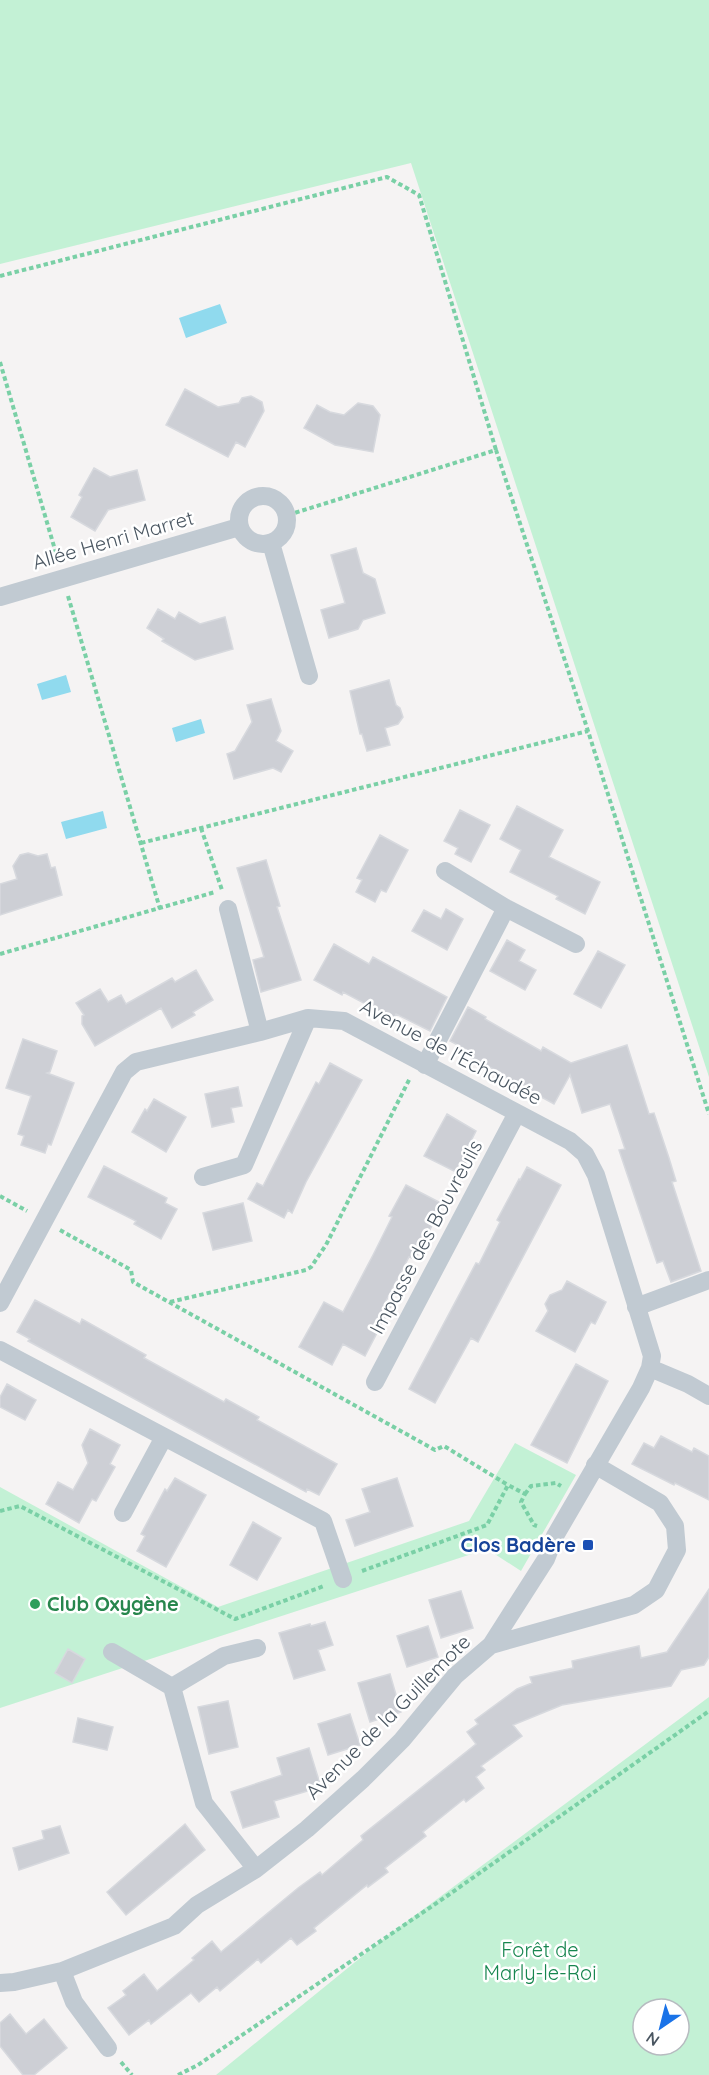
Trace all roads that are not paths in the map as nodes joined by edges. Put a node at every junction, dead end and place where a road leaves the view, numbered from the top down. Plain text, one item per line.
1 (239, 527) junction
2 (271, 543) junction
3 (0, 597) edge
4 (309, 676) dead end
5 (445, 871) dead end
6 (506, 908) junction
7 (228, 909) road end
8 (576, 944) dead end
9 (308, 1018) junction
10 (260, 1032) junction
11 (422, 1063) junction
12 (517, 1113) junction
13 (203, 1177) dead end
14 (709, 1280) edge
15 (0, 1303) edge
16 (636, 1307) junction
17 (0, 1350) edge
18 (650, 1368) junction
19 (375, 1382) dead end
20 (709, 1395) edge
21 (164, 1437) junction
22 (596, 1465) junction
23 (123, 1513) dead end
24 (343, 1579) road end
25 (491, 1645) junction
26 (257, 1648) dead end
27 (112, 1652) dead end
28 (172, 1687) junction
29 (256, 1869) junction
30 (62, 1971) junction
31 (0, 1983) edge
32 (108, 2048) dead end

1 - 2 street
1 - 2 street
1 - 3 street, Allée Henri Marret
2 - 4 street
5 - 6 street
6 - 8 street
6 - 11 street
7 - 10 street
9 - 10 street, Avenue de l'Échaudée
9 - 11 street, Avenue de l'Échaudée
9 - 13 street
10 - 15 street, Avenue de l'Échaudée
11 - 12 street, Avenue de l'Échaudée
12 - 16 street, Avenue de l'Échaudée
12 - 19 street, Impasse des Bouvreuils
14 - 16 street
16 - 18 street, Avenue de l'Échaudée
17 - 21 street
18 - 20 street
18 - 22 street
21 - 23 street
21 - 24 street
22 - 25 street, Avenue de la Guillemote
22 - 25 street
25 - 29 street, Avenue de la Guillemote
26 - 28 street
27 - 28 street
28 - 29 street
29 - 30 street, Avenue de la Guillemote
30 - 31 street, Avenue de la Guillemote
30 - 32 street

